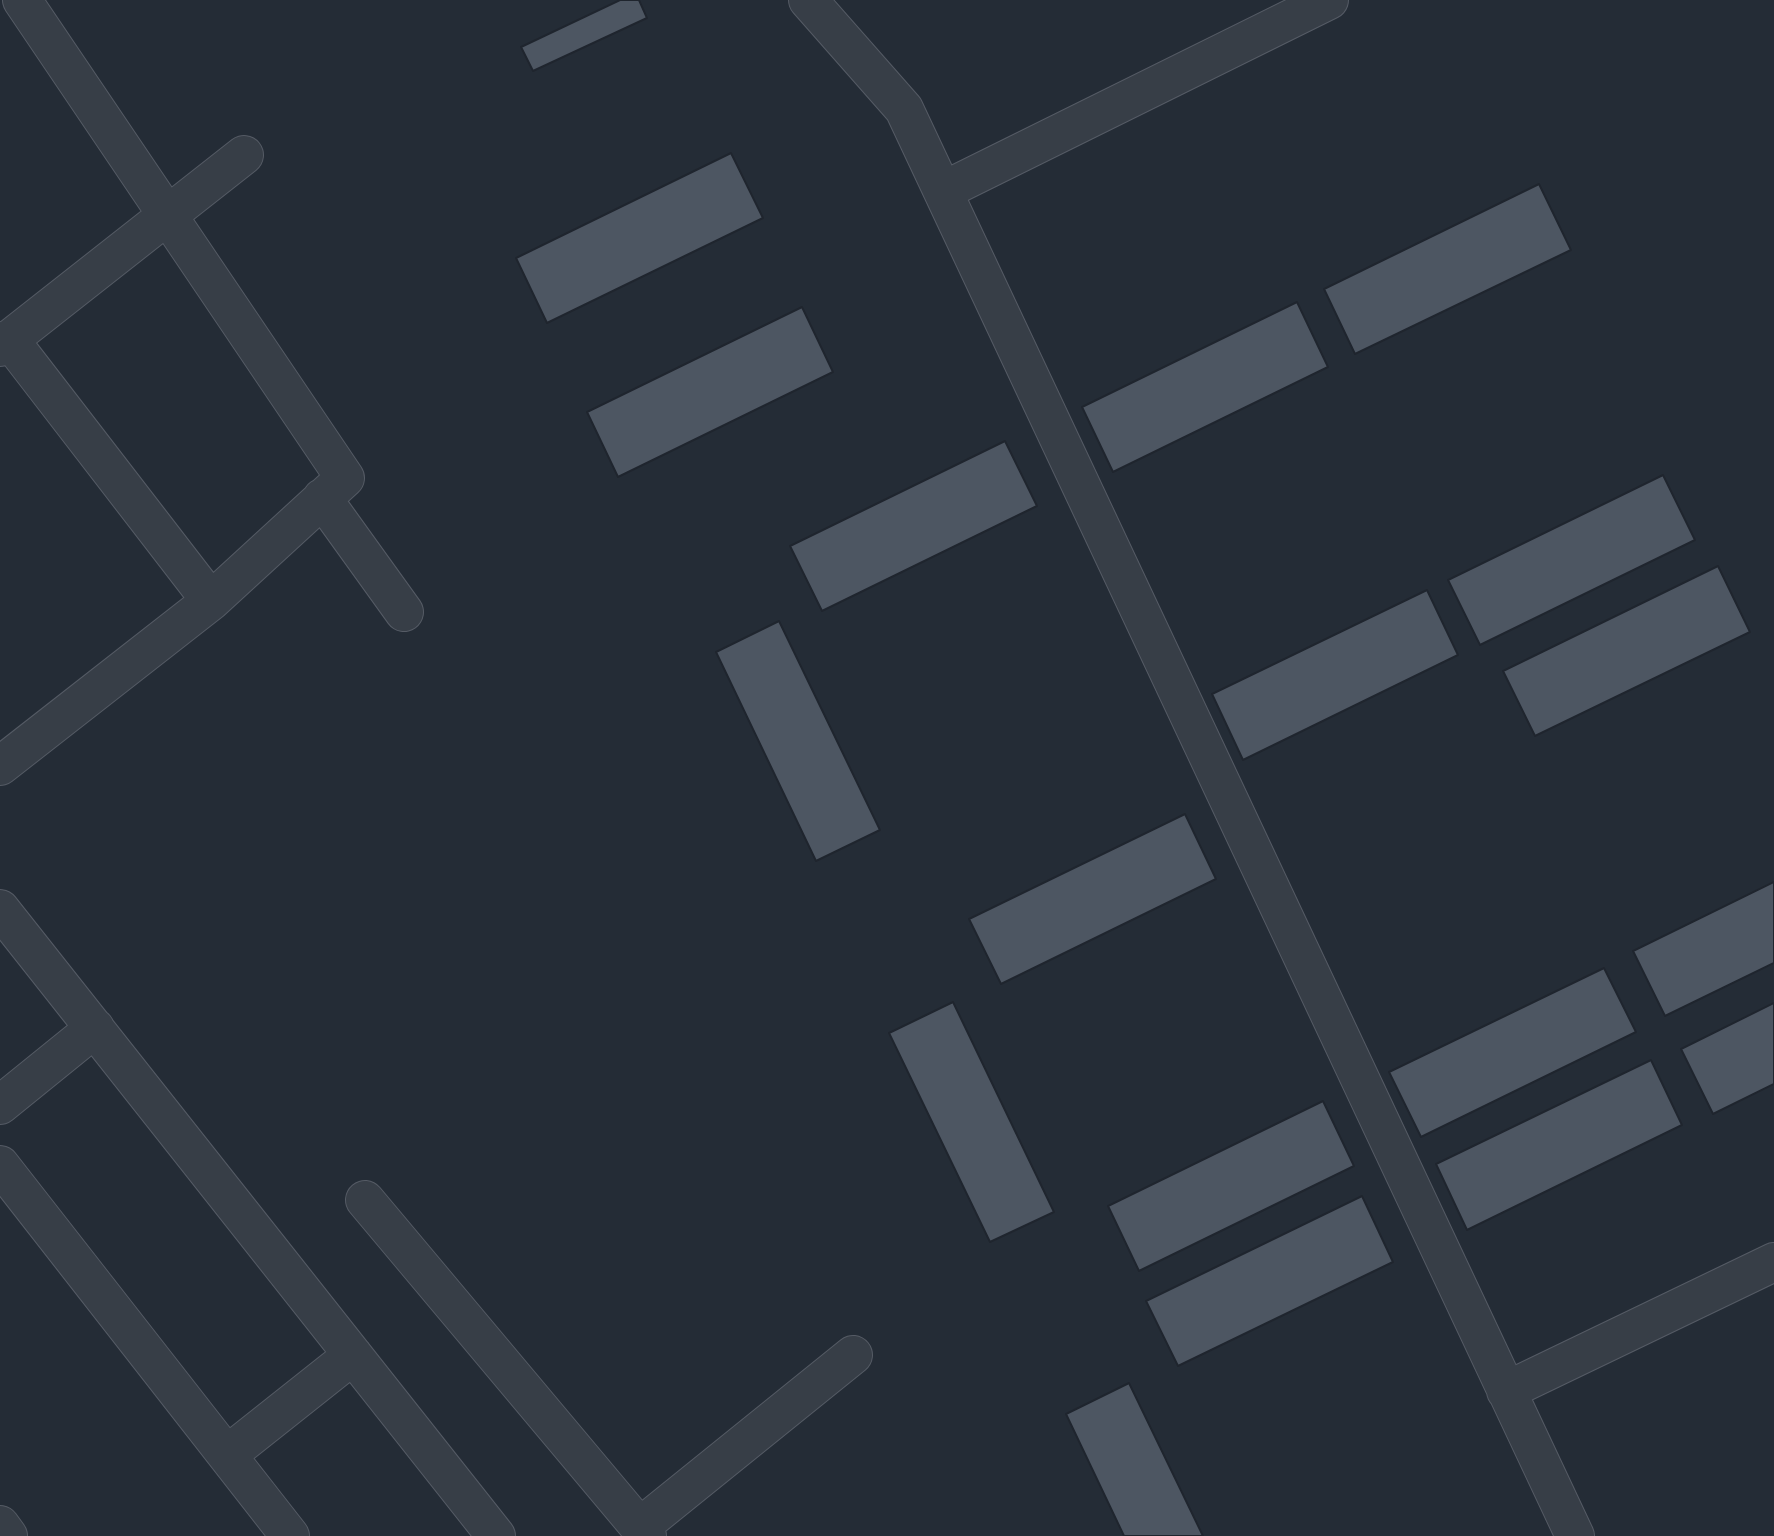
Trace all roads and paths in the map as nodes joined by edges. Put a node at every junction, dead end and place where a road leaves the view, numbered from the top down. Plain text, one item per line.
1 (22, 0) edge
2 (808, 0) edge
3 (1329, 0) edge
4 (244, 155) dead end
5 (943, 191) junction
6 (167, 215) junction
7 (5, 343) edge
8 (322, 498) junction
9 (211, 601) junction
10 (404, 612) dead end
11 (0, 766) edge
12 (0, 909) edge
13 (94, 1028) junction
14 (0, 1105) edge
15 (0, 1165) edge
16 (365, 1200) dead end
17 (1774, 1262) edge
18 (353, 1355) junction
19 (853, 1355) dead end
20 (1506, 1391) junction
21 (227, 1455) junction
22 (0, 1525) edge
23 (643, 1532) edge
24 (8, 1536) edge
25 (290, 1536) edge
26 (496, 1536) edge
27 (1575, 1536) edge

1 - 6 street
2 - 5 street
3 - 5 street
4 - 6 street
5 - 20 street
6 - 7 street
6 - 8 street
7 - 9 street
8 - 9 street
8 - 10 street
9 - 11 street
12 - 13 street
13 - 14 street
13 - 18 street
15 - 21 street
16 - 23 street
17 - 20 street
18 - 21 street
18 - 26 street
19 - 23 street
20 - 27 street
21 - 25 street
22 - 24 street

